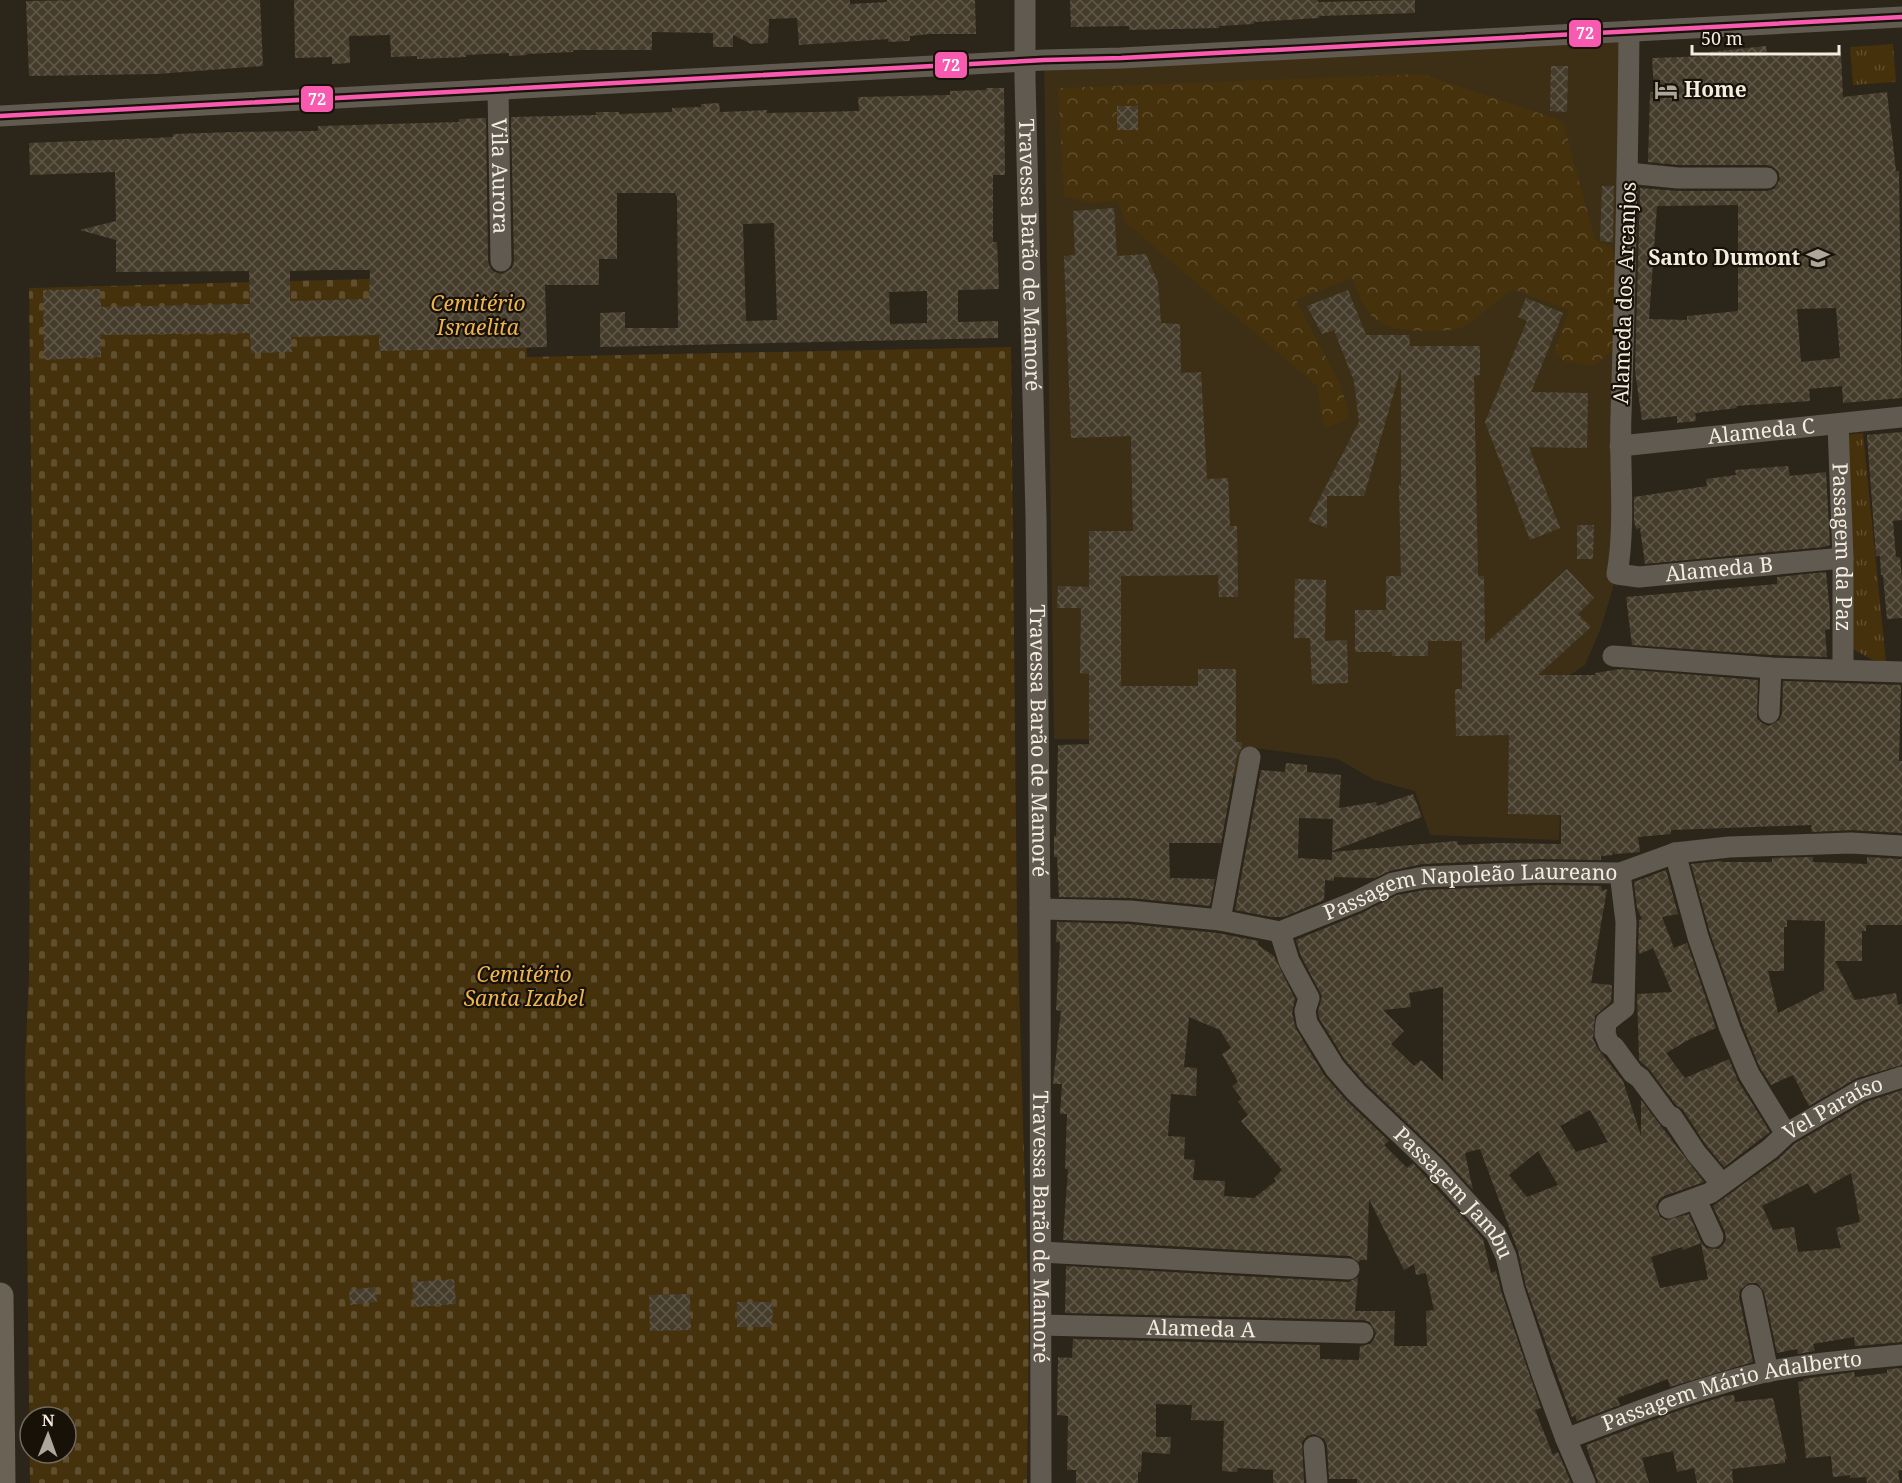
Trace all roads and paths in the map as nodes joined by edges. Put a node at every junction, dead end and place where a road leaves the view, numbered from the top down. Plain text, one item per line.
1 (1025, 0) edge
2 (1902, 17) edge
3 (1629, 31) junction
4 (1025, 61) junction
5 (498, 90) junction
6 (0, 116) edge
7 (1628, 173) junction
8 (1767, 178) dead end
9 (501, 261) dead end
10 (1902, 417) edge
11 (1838, 424) junction
12 (1620, 446) junction
13 (1620, 554) joint
14 (1843, 558) junction
15 (1613, 656) dead end
16 (1771, 668) junction
17 (1842, 670) junction
18 (1902, 672) edge
19 (1769, 713) dead end
20 (1250, 757) dead end
21 (1902, 846) edge
22 (1675, 853) junction
23 (1620, 873) junction
24 (1040, 909) junction
25 (1220, 920) junction
26 (1280, 932) junction
27 (1902, 1077) edge
28 (1786, 1134) junction
29 (1722, 1184) junction
30 (1696, 1200) junction
31 (1669, 1208) dead end
32 (1713, 1237) dead end
33 (1041, 1252) junction
34 (1349, 1269) dead end
35 (1752, 1295) dead end
36 (0, 1296) edge
37 (1041, 1325) junction
38 (1363, 1333) dead end
39 (1902, 1355) edge
40 (1768, 1372) junction
41 (1566, 1439) junction
42 (1314, 1447) dead end
43 (2, 1483) edge
44 (1041, 1483) edge
45 (1317, 1483) edge
46 (1585, 1483) edge

1 - 4 street, Travessa Barão de Mamoré
2 - 3 street
3 - 4 street
3 - 7 street, Alameda dos Arcanjos
4 - 5 street
4 - 24 street, Travessa Barão de Mamoré
5 - 6 street
5 - 9 street, Vila Aurora
7 - 8 street
7 - 12 street, Alameda dos Arcanjos
10 - 11 street, Alameda C
11 - 12 street, Alameda C
11 - 14 street, Passagem da Paz
12 - 13 street, Alameda dos Arcanjos
13 - 14 street, Alameda B
14 - 17 street, Passagem da Paz
15 - 16 street
16 - 17 street
16 - 19 street
17 - 18 street
20 - 25 street
21 - 22 street, Passagem Napoleão Laureano
22 - 23 street, Passagem Napoleão Laureano
22 - 28 street
23 - 26 street, Passagem Napoleão Laureano
23 - 29 street
24 - 25 street
24 - 33 street, Travessa Barão de Mamoré
25 - 26 street
26 - 41 street, Passagem Jambu
27 - 28 street, Vel Paraíso
28 - 29 street, Vel Paraíso
29 - 30 street, Vel Paraíso
30 - 31 street, Vel Paraíso
30 - 32 street
33 - 34 street
33 - 37 street, Travessa Barão de Mamoré
35 - 40 street
36 - 43 main road
37 - 38 street, Alameda A
37 - 44 street, Travessa Barão de Mamoré
39 - 40 street, Passagem Mário Adalberto
40 - 41 street, Passagem Mário Adalberto
41 - 46 street, Passagem Jambu
42 - 45 street

